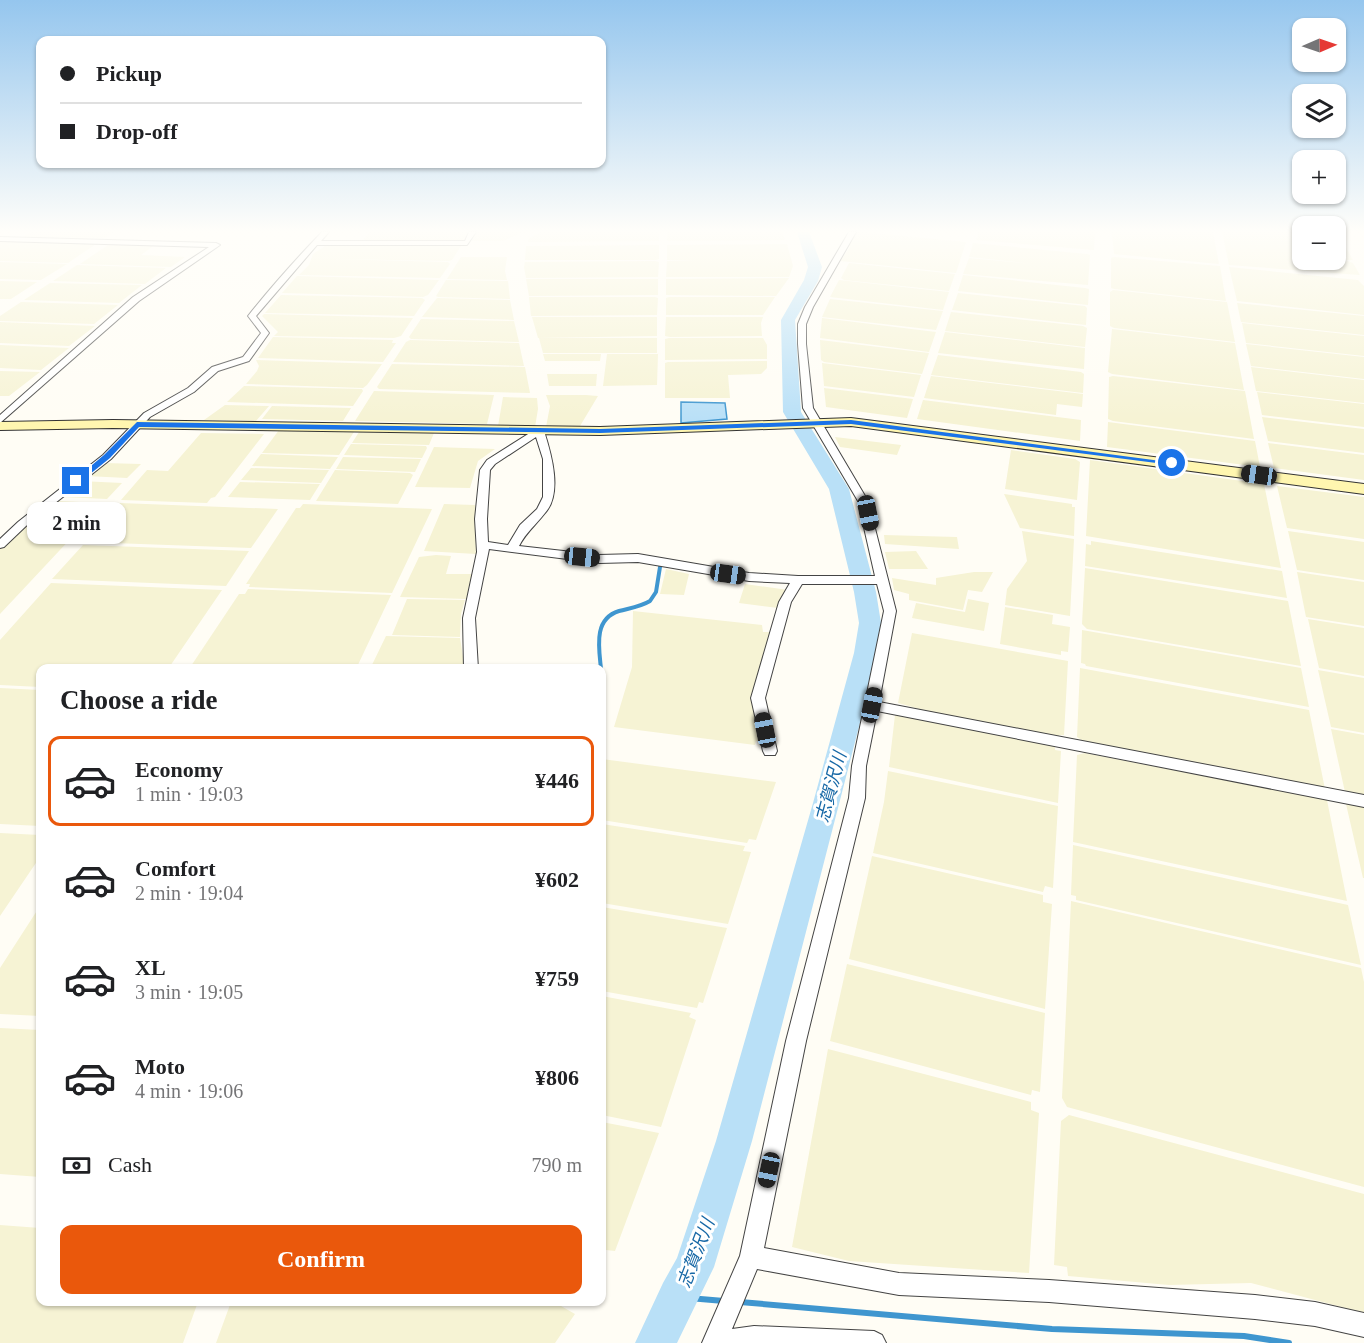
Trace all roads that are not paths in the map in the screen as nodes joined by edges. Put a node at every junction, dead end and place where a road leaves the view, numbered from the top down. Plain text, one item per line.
1 (142, 295) edge
2 (271, 295) edge
3 (817, 295) edge
4 (0, 420) edge
5 (813, 423) junction
6 (137, 424) junction
7 (0, 426) edge
8 (539, 431) junction
9 (1364, 489) edge
10 (0, 544) edge
11 (483, 545) junction
12 (511, 549) junction
13 (798, 580) junction
14 (880, 580) junction
15 (471, 664) edge
16 (872, 705) junction
17 (770, 751) dead end
18 (1364, 801) edge
19 (749, 1262) junction
20 (1364, 1325) edge
21 (719, 1337) edge
22 (874, 1343) edge

1 - 4 street
2 - 6 street
3 - 5 street
5 - 8 street
5 - 9 street
5 - 14 street
6 - 7 street
6 - 8 street
6 - 10 street
8 - 11 street
8 - 12 street
11 - 12 street
11 - 15 street
12 - 13 street
13 - 14 street
13 - 17 street
14 - 16 street
16 - 18 street
16 - 19 street
19 - 20 street
19 - 21 street
21 - 22 street

